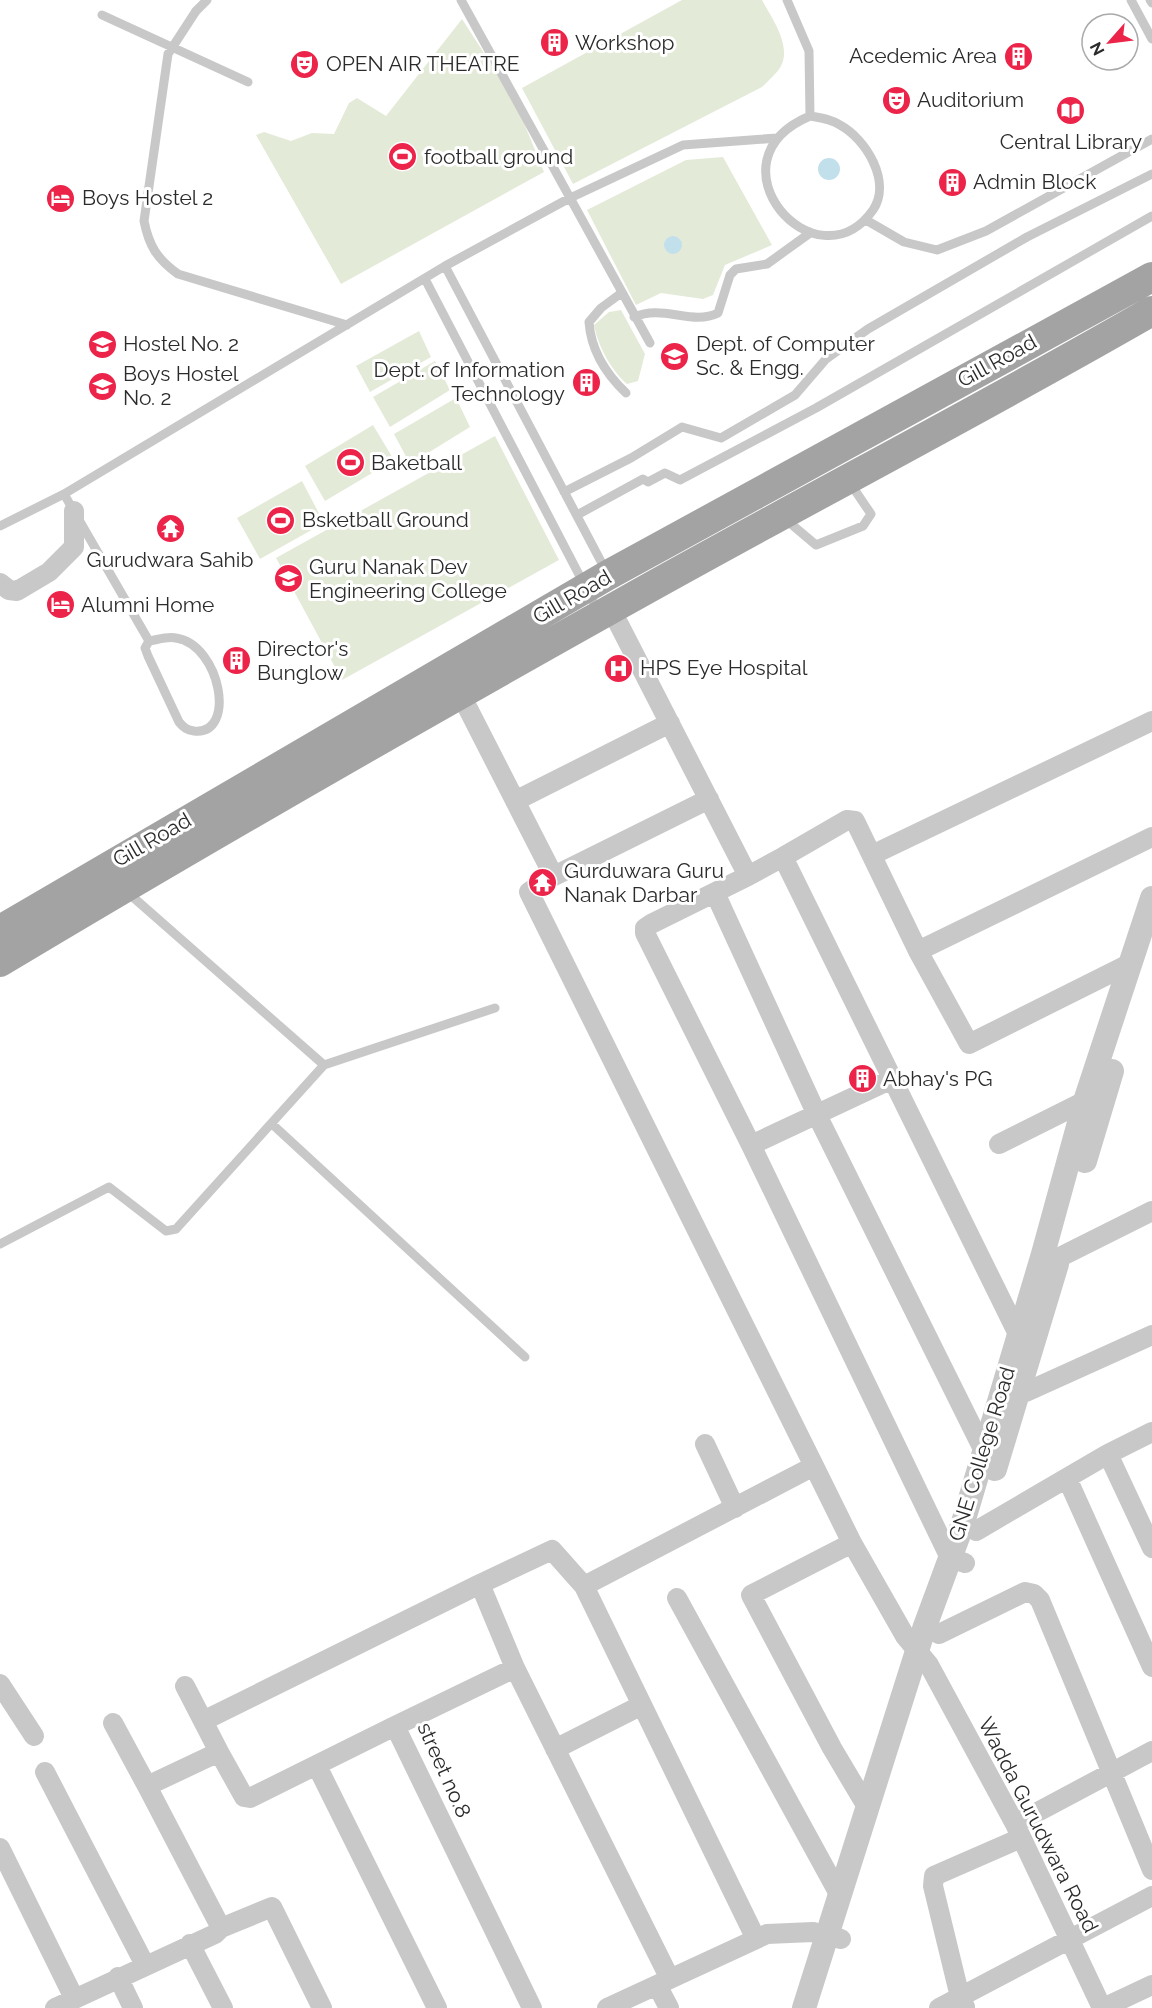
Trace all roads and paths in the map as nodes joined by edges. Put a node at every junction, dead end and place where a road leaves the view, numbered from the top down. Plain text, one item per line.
1 (207, 0) edge
2 (461, 0) edge
3 (787, 0) edge
4 (1131, 0) edge
5 (102, 15) dead end
6 (1152, 39) edge
7 (174, 46) junction
8 (248, 82) dead end
9 (810, 116) junction
10 (777, 138) junction
11 (1152, 139) edge
12 (1152, 174) edge
13 (568, 199) junction
14 (1152, 216) edge
15 (866, 220) junction
16 (810, 232) junction
17 (445, 266) junction
18 (1152, 277) edge
19 (425, 279) junction
20 (620, 294) junction
21 (1152, 312) edge
22 (634, 317) junction
23 (347, 325) junction
24 (650, 344) dead end
25 (626, 393) dead end
26 (848, 481) junction
27 (564, 492) junction
28 (69, 502) junction
29 (577, 515) junction
30 (782, 516) junction
31 (0, 526) edge
32 (0, 583) edge
33 (609, 595) junction
34 (149, 641) junction
35 (461, 695) junction
36 (1152, 720) edge
37 (670, 723) junction
38 (709, 799) junction
39 (515, 801) junction
40 (1152, 837) edge
41 (872, 855) junction
42 (783, 856) junction
43 (748, 876) junction
44 (552, 877) junction
45 (122, 888) junction
46 (716, 893) junction
47 (1152, 898) edge
48 (0, 930) edge
49 (1152, 949) edge
50 (918, 951) junction
51 (0, 962) edge
52 (1131, 963) junction
53 (495, 1008) dead end
54 (324, 1065) junction
55 (890, 1080) junction
56 (1085, 1101) junction
57 (817, 1115) junction
58 (272, 1124) junction
59 (999, 1144) dead end
60 (751, 1145) junction
61 (1152, 1211) edge
62 (0, 1245) edge
63 (1058, 1258) junction
64 (1017, 1334) junction
65 (1152, 1335) edge
66 (525, 1357) dead end
67 (1009, 1395) junction
68 (1152, 1432) edge
69 (705, 1444) dead end
70 (984, 1451) junction
71 (1108, 1454) junction
72 (814, 1466) junction
73 (1067, 1478) junction
74 (735, 1508) junction
75 (976, 1531) junction
76 (852, 1543) junction
77 (1152, 1548) edge
78 (957, 1561) junction
79 (480, 1584) junction
80 (584, 1586) junction
81 (677, 1598) dead end
82 (939, 1634) junction
83 (923, 1660) junction
84 (1152, 1666) edge
85 (515, 1668) junction
86 (0, 1684) edge
87 (185, 1686) dead end
88 (642, 1705) junction
89 (203, 1721) junction
90 (113, 1723) dead end
91 (395, 1726) junction
92 (34, 1736) dead end
93 (555, 1749) junction
94 (1152, 1751) edge
95 (219, 1752) junction
96 (317, 1766) junction
97 (45, 1772) dead end
98 (1112, 1773) junction
99 (147, 1786) junction
100 (867, 1807) junction
101 (1018, 1831) junction
102 (0, 1848) edge
103 (1152, 1870) edge
104 (839, 1894) junction
105 (1152, 1896) edge
106 (221, 1928) junction
107 (834, 1937) junction
108 (1069, 1938) junction
109 (756, 1939) junction
110 (190, 1944) junction
111 (145, 1965) junction
112 (118, 1977) junction
113 (663, 1982) junction
114 (1152, 1985) edge
115 (74, 1998) junction
116 (963, 2002) edge
117 (55, 2008) edge
118 (133, 2008) edge
119 (223, 2008) edge
120 (322, 2008) edge
121 (437, 2008) edge
122 (532, 2008) edge
123 (607, 2008) edge
124 (669, 2008) edge
125 (804, 2008) edge
126 (820, 2008) edge
127 (939, 2008) edge
128 (1102, 2008) edge

1 - 7 lane
2 - 13 lane
3 - 9 lane
4 - 6 lane
5 - 7 lane
7 - 8 lane
7 - 23 lane
9 - 10 lane
9 - 15 lane
10 - 13 lane
10 - 16 lane
11 - 15 lane
12 - 27 lane
13 - 17 lane
13 - 20 lane
14 - 29 lane
15 - 16 lane
16 - 22 lane
17 - 19 lane
17 - 27 lane
18 - 33 main road, Gill Road
19 - 23 lane
19 - 33 lane
20 - 22 lane
20 - 25 lane
21 - 26 main road, Gill Road
22 - 24 lane
23 - 28 lane
26 - 30 main road, Gill Road
26 - 30 lane
27 - 29 lane
28 - 31 lane
28 - 32 street
28 - 34 lane
29 - 33 lane
30 - 33 main road, Gill Road
33 - 35 main road, Gill Road
33 - 37 street
33 - 48 main road, Gill Road
34 - 34 lane
35 - 39 street
35 - 45 main road, Gill Road
36 - 41 street
37 - 38 street
37 - 39 street
38 - 43 street
38 - 44 street
39 - 44 street
40 - 50 street
41 - 42 street
41 - 50 street
42 - 43 street
42 - 55 street
43 - 46 street
44 - 72 street, Wadda Gurudwara Road
45 - 51 main road, Gill Road
45 - 54 lane
46 - 57 street
46 - 60 street
47 - 52 street, GNE College Road
49 - 63 street, GNE College Road
50 - 52 street
52 - 56 street, GNE College Road
53 - 54 lane
54 - 58 lane
55 - 57 street
55 - 64 street
56 - 59 street
56 - 64 street, GNE College Road
57 - 60 street
57 - 70 street
58 - 62 lane
58 - 66 lane
60 - 78 street
61 - 63 street
63 - 67 street, GNE College Road
64 - 67 street, GNE College Road
65 - 67 street
67 - 70 street, GNE College Road
67 - 75 street, GNE College Road
68 - 71 street
69 - 74 street
70 - 78 street, GNE College Road
71 - 73 street
71 - 77 street
72 - 74 street
72 - 76 street, Wadda Gurudwara Road
73 - 75 street
73 - 84 street
74 - 80 street
75 - 78 street, GNE College Road
76 - 83 street, Wadda Gurudwara Road
76 - 100 street
78 - 82 street, GNE College Road
78 - 83 street, GNE College Road
79 - 80 street
79 - 85 street
79 - 89 street
80 - 88 street
81 - 104 street
82 - 83 street, GNE College Road
82 - 98 street
83 - 100 street, GNE College Road
83 - 101 street, Wadda Gurudwara Road
83 - 107 street, GNE College Road
85 - 91 street, street no.8
85 - 93 street
86 - 92 street
87 - 89 street
88 - 93 street
88 - 109 street
89 - 95 street
90 - 99 street
91 - 96 street
91 - 122 street, street no.8
93 - 113 street
94 - 98 street
95 - 96 street
95 - 99 street
96 - 121 street
97 - 111 street
98 - 101 street
98 - 103 street
99 - 106 street
100 - 104 street, GNE College Road
101 - 108 street, Wadda Gurudwara Road
101 - 116 street
102 - 115 street
104 - 107 street, GNE College Road
105 - 108 street
106 - 110 street
106 - 120 street
107 - 109 street
107 - 125 street, GNE College Road
107 - 126 street, GNE College Road
108 - 116 street
108 - 128 street, Wadda Gurudwara Road
109 - 113 street
110 - 111 street
110 - 119 street
111 - 112 street
112 - 115 street
112 - 118 street
113 - 123 street
113 - 124 street
114 - 128 street
115 - 117 street
116 - 127 street

